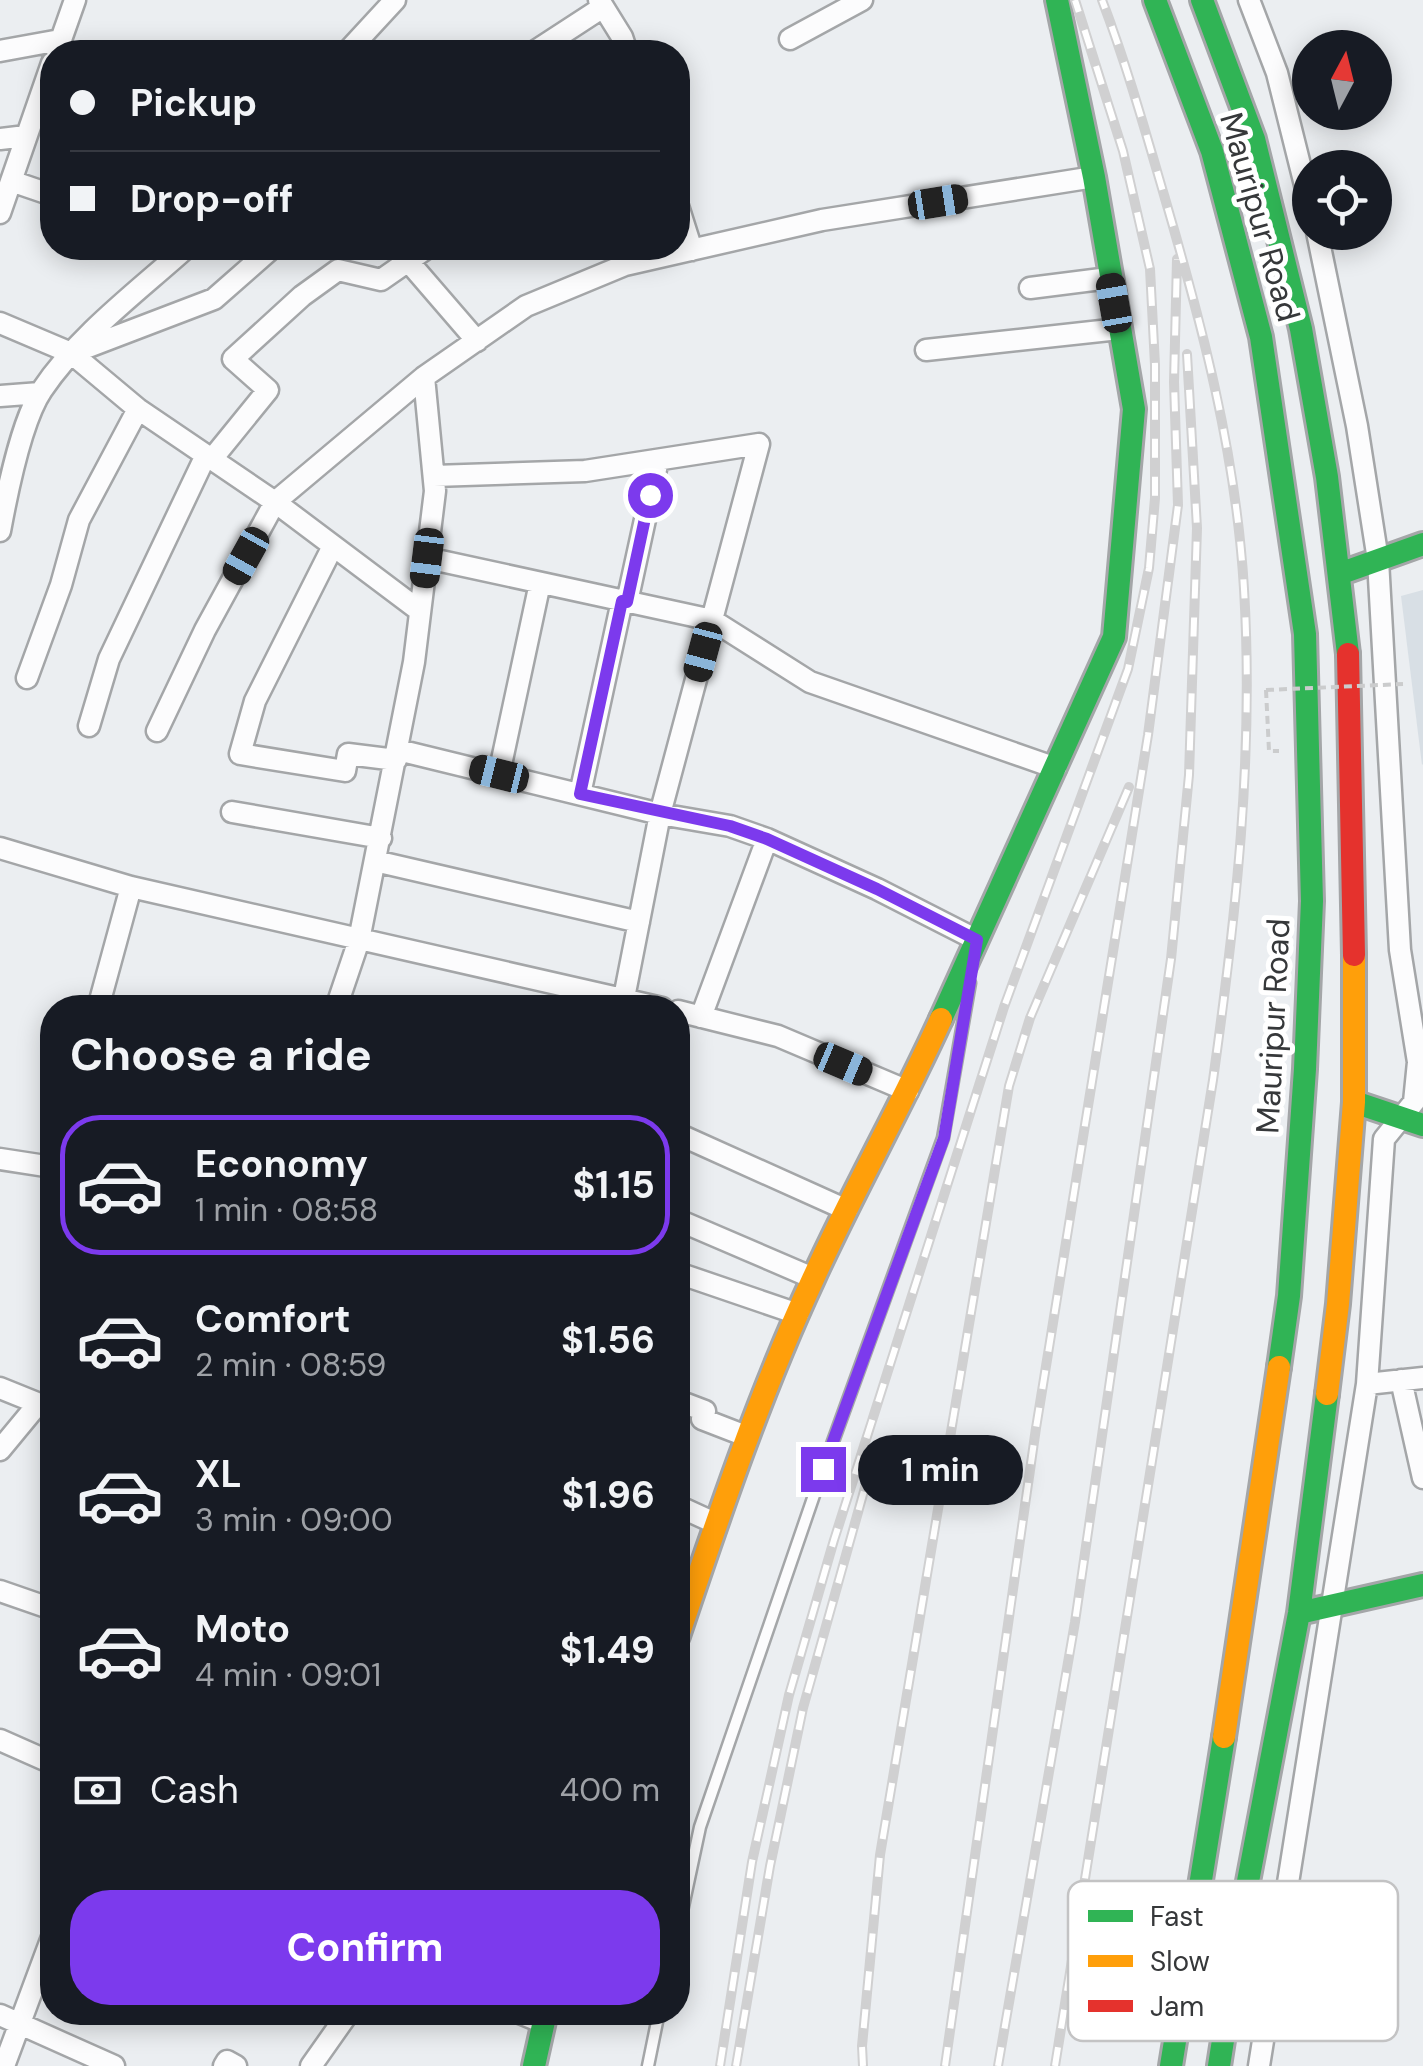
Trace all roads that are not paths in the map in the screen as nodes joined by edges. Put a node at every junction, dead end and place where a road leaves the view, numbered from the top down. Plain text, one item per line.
1 (74, 0) edge
2 (395, 0) edge
3 (862, 0) edge
4 (1057, 0) edge
5 (1155, 0) edge
6 (1202, 0) edge
7 (1249, 0) edge
8 (601, 4) edge
9 (790, 38) dead end
10 (60, 40) edge
11 (358, 40) edge
12 (551, 40) edge
13 (623, 40) edge
14 (40, 48) edge
15 (0, 51) edge
16 (40, 97) edge
17 (26, 136) junction
18 (0, 139) edge
19 (1296, 150) edge
20 (1094, 177) junction
21 (12, 181) junction
22 (40, 190) edge
23 (0, 213) edge
24 (690, 244) edge
25 (692, 250) joint
26 (1321, 250) edge
27 (173, 260) edge
28 (258, 260) edge
29 (647, 260) edge
30 (408, 261) joint
31 (1110, 278) junction
32 (1030, 288) dead end
33 (0, 323) edge
34 (1118, 328) junction
35 (476, 340) junction
36 (926, 350) dead end
37 (71, 353) junction
38 (424, 377) junction
39 (40, 393) junction
40 (0, 396) edge
41 (138, 409) junction
42 (209, 457) junction
43 (658, 460) junction
44 (434, 476) junction
45 (4, 480) edge
46 (275, 502) junction
47 (0, 531) edge
48 (1423, 544) edge
49 (333, 546) junction
50 (427, 558) junction
51 (1378, 560) junction
52 (1339, 574) junction
53 (540, 583) junction
54 (624, 601) junction
55 (420, 611) junction
56 (712, 620) junction
57 (26, 678) dead end
58 (88, 726) dead end
59 (157, 731) dead end
60 (397, 755) junction
61 (1056, 768) junction
62 (499, 774) junction
63 (580, 794) junction
64 (232, 812) dead end
65 (660, 814) junction
66 (380, 838) junction
67 (767, 839) junction
68 (0, 848) edge
69 (376, 861) junction
70 (132, 887) junction
71 (639, 922) junction
72 (358, 940) junction
73 (977, 940) junction
74 (102, 995) edge
75 (340, 995) edge
76 (589, 995) edge
77 (625, 995) edge
78 (690, 1015) edge
79 (701, 1017) junction
80 (908, 1090) junction
81 (1354, 1102) junction
82 (1413, 1122) edge
83 (690, 1139) edge
84 (0, 1159) edge
85 (40, 1165) edge
86 (847, 1210) junction
87 (690, 1225) edge
88 (690, 1277) edge
89 (813, 1278) junction
90 (798, 1314) junction
91 (1412, 1379) edge
92 (1367, 1384) junction
93 (0, 1388) edge
94 (40, 1404) edge
95 (690, 1405) edge
96 (40, 1411) edge
97 (746, 1436) junction
98 (0, 1450) edge
99 (1423, 1478) edge
100 (690, 1512) edge
101 (714, 1523) junction
102 (1423, 1585) edge
103 (0, 1591) edge
104 (690, 1598) edge
105 (40, 1605) edge
106 (1334, 1605) junction
107 (1299, 1613) junction
108 (0, 1740) edge
109 (40, 1758) edge
110 (690, 1880) edge
111 (1200, 1881) edge
112 (1248, 1881) edge
113 (1289, 1881) edge
114 (40, 1960) edge
115 (10, 2019) edge
116 (339, 2025) edge
117 (543, 2025) edge
118 (656, 2025) edge
119 (1174, 2041) edge
120 (1223, 2041) edge
121 (1263, 2041) edge
122 (4, 2066) edge
123 (114, 2066) edge
124 (224, 2066) edge
125 (236, 2066) edge
126 (311, 2066) edge
127 (534, 2066) edge
128 (648, 2066) edge
129 (1170, 2066) edge
130 (1219, 2066) edge
131 (1259, 2066) edge

1 - 10 street
2 - 11 street
3 - 9 street
4 - 20 main road
5 - 111 main road, Mauripur Road
6 - 52 main road, Mauripur Road
7 - 19 street
8 - 12 street
8 - 13 street
14 - 15 street
16 - 17 street
17 - 18 street
17 - 21 street
20 - 25 street
20 - 31 main road
21 - 22 street
21 - 23 street
24 - 25 street
26 - 51 street
27 - 37 street
28 - 37 street
29 - 35 street
30 - 35 street
30 - 42 street
31 - 32 street
31 - 34 main road
33 - 37 street
34 - 36 street
34 - 61 main road
35 - 38 street
37 - 39 street
37 - 41 street
38 - 44 street
38 - 46 street
39 - 40 street
39 - 45 street
41 - 42 street
41 - 57 street
42 - 46 street
42 - 58 street
43 - 44 street
43 - 54 street
43 - 56 street
44 - 50 street
45 - 47 street
46 - 49 street
46 - 59 street
48 - 51 main road
49 - 55 street
49 - 60 street
50 - 53 street
50 - 55 street
51 - 52 main road
51 - 82 street
52 - 81 main road, Mauripur Road
53 - 54 street
53 - 62 street
54 - 56 street
54 - 63 street
55 - 60 street
56 - 61 street
56 - 65 street
60 - 62 street
60 - 66 street
61 - 73 main road
62 - 63 street
63 - 65 street
64 - 66 street
65 - 67 street
65 - 71 street
66 - 69 street
67 - 73 street
67 - 79 street
68 - 70 street
69 - 71 street
69 - 72 street
70 - 72 street
70 - 74 street
71 - 77 street
72 - 75 street
72 - 76 street
73 - 80 main road
73 - 110 lane
78 - 79 street
79 - 80 street
80 - 86 main road
81 - 82 main road
81 - 107 main road, Mauripur Road
82 - 92 street
83 - 86 street
84 - 85 street
86 - 89 main road
87 - 89 street
88 - 90 street
89 - 90 main road
90 - 97 main road
91 - 92 street
91 - 99 street
92 - 106 street
93 - 94 street
95 - 97 street
96 - 98 street
97 - 101 main road
100 - 101 street
101 - 104 main road
102 - 106 main road
103 - 105 street
106 - 107 main road
106 - 113 street
107 - 112 main road, Mauripur Road
108 - 109 street
114 - 115 street
115 - 122 street
115 - 123 street
116 - 126 street
117 - 127 main road
118 - 128 lane
119 - 129 main road, Mauripur Road
120 - 130 main road, Mauripur Road
121 - 131 street
124 - 125 street

